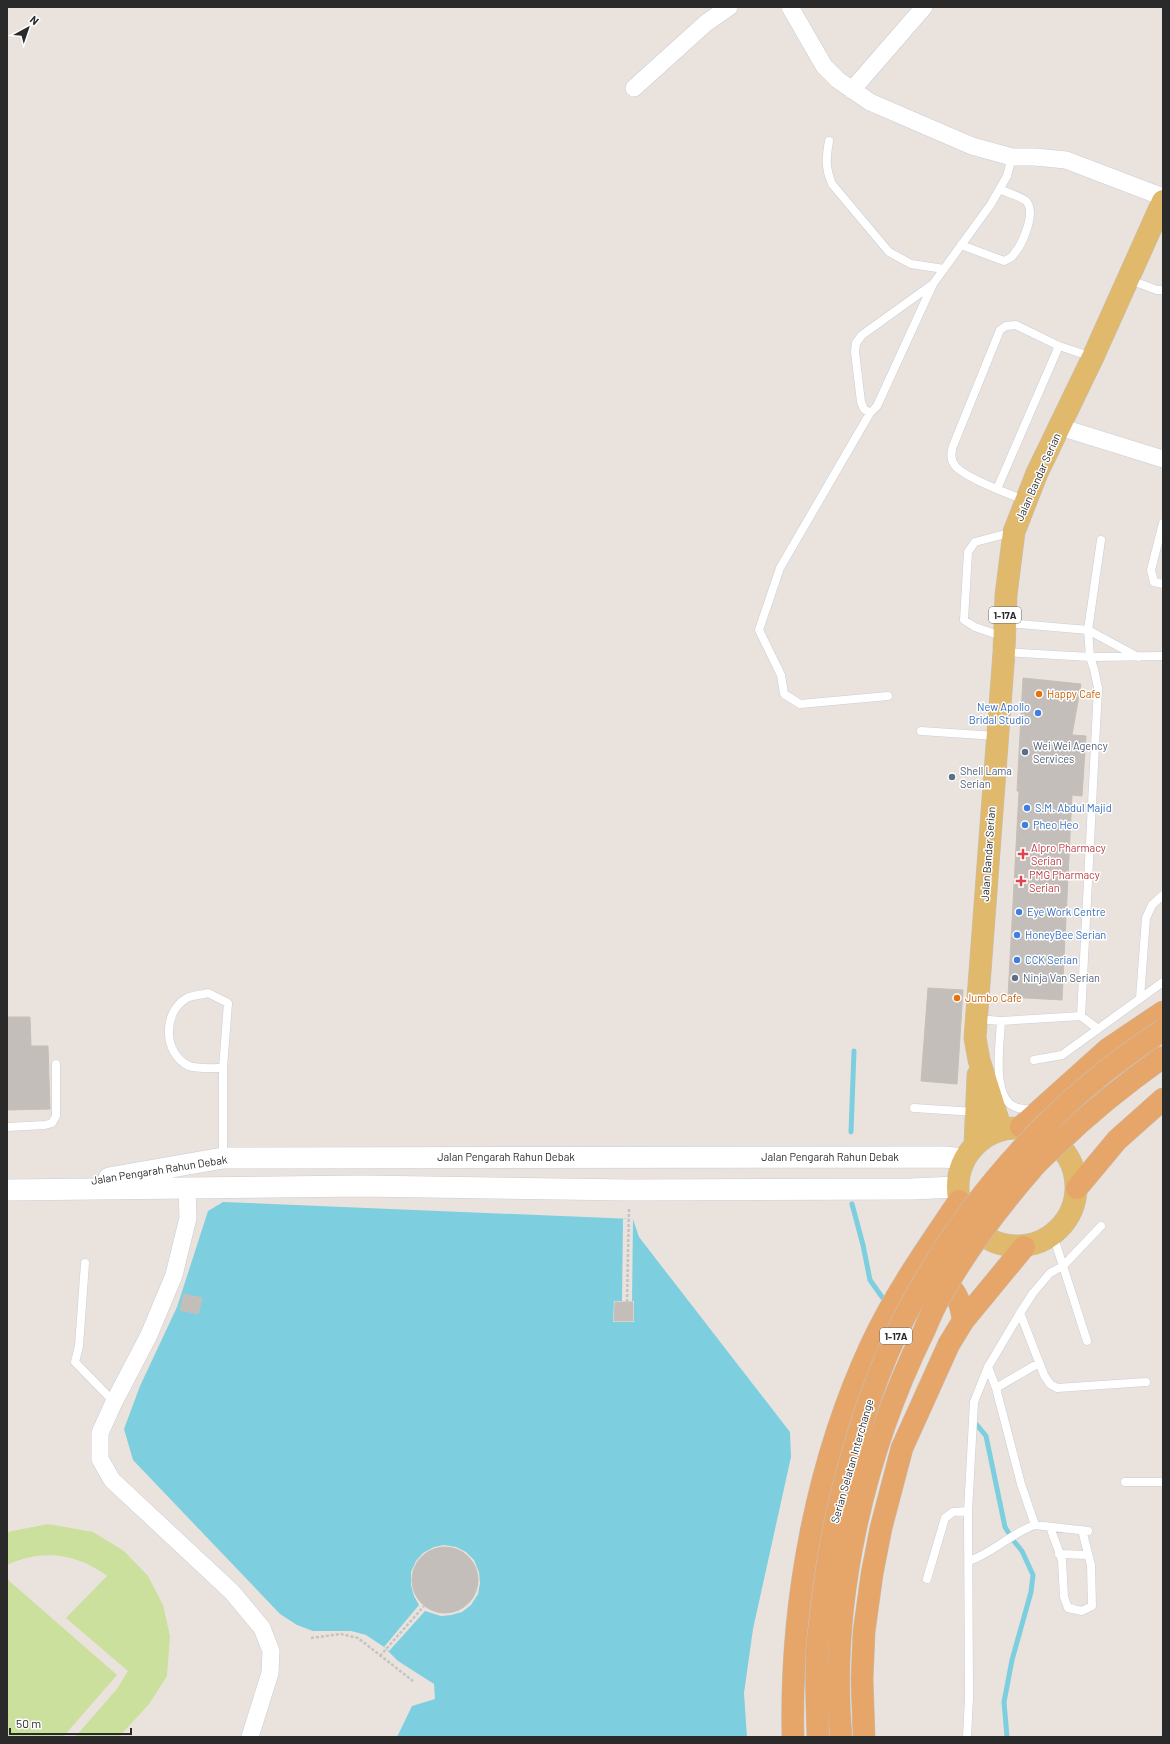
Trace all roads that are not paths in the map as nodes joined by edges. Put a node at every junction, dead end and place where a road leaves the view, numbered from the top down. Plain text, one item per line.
1 (729, 7) edge
2 (790, 7) edge
3 (924, 7) edge
4 (634, 88) dead end
5 (852, 90) junction
6 (829, 141) dead end
7 (1012, 157) junction
8 (1000, 189) junction
9 (1163, 197) edge
10 (1163, 202) edge
11 (962, 245) junction
12 (944, 269) junction
13 (1129, 279) junction
14 (933, 284) junction
15 (1163, 290) edge
16 (1059, 346) junction
17 (1093, 357) junction
18 (870, 413) junction
19 (1060, 427) junction
20 (1163, 459) edge
21 (997, 489) junction
22 (1025, 500) junction
23 (1163, 523) edge
24 (1014, 532) junction
25 (1101, 540) dead end
26 (1163, 584) edge
27 (1088, 630) junction
28 (1004, 637) junction
29 (1163, 656) edge
30 (1090, 657) junction
31 (1138, 657) junction
32 (888, 696) dead end
33 (921, 731) dead end
34 (997, 736) junction
35 (1163, 895) edge
36 (1163, 982) edge
37 (1140, 998) junction
38 (1163, 1012) edge
39 (1081, 1016) junction
40 (976, 1019) junction
41 (1001, 1022) junction
42 (1098, 1029) junction
43 (1163, 1030) edge
44 (1163, 1057) edge
45 (979, 1060) junction
46 (1034, 1060) dead end
47 (56, 1064) dead end
48 (223, 1068) junction
49 (1163, 1099) edge
50 (914, 1108) dead end
51 (1038, 1110) junction
52 (977, 1112) junction
53 (7, 1127) edge
54 (1011, 1128) junction
55 (970, 1151) junction
56 (223, 1158) junction
57 (51, 1188) junction
58 (187, 1188) junction
59 (1077, 1188) junction
60 (7, 1190) edge
61 (958, 1194) junction
62 (1101, 1226) dead end
63 (1052, 1236) junction
64 (1024, 1247) junction
65 (85, 1263) dead end
66 (1063, 1266) junction
67 (902, 1287) junction
68 (1020, 1313) junction
69 (963, 1321) junction
70 (1087, 1341) dead end
71 (1039, 1363) junction
72 (988, 1367) junction
73 (1146, 1382) dead end
74 (996, 1388) junction
75 (114, 1402) junction
76 (1125, 1482) dead end
77 (1163, 1482) edge
78 (968, 1511) junction
79 (1034, 1525) junction
80 (1050, 1527) junction
81 (1059, 1554) junction
82 (1088, 1555) junction
83 (969, 1561) junction
84 (927, 1579) dead end
85 (250, 1737) edge
86 (793, 1737) edge
87 (818, 1737) edge
88 (841, 1737) edge
89 (864, 1737) edge
90 (967, 1737) edge

1 - 4 street
2 - 5 street
3 - 5 street
5 - 7 street
6 - 12 lane
7 - 8 lane
7 - 9 street
8 - 11 lane
8 - 11 lane
10 - 13 main road, Jalan Bandar Serian / 1-17A
11 - 12 lane
12 - 14 lane
13 - 15 lane
13 - 17 main road, Jalan Bandar Serian / 1-17A
14 - 18 lane
14 - 18 lane
16 - 17 lane
16 - 21 lane
16 - 21 lane
17 - 19 main road, Jalan Bandar Serian / 1-17A
18 - 32 lane
19 - 20 street
19 - 22 main road, Jalan Bandar Serian / 1-17A
21 - 22 lane
22 - 24 main road, Jalan Bandar Serian / 1-17A
23 - 26 lane
24 - 28 main road, Jalan Bandar Serian / 1-17A
24 - 28 lane
25 - 27 lane
27 - 28 lane
27 - 30 lane
27 - 31 lane
28 - 30 lane
28 - 34 main road, Jalan Bandar Serian / 1-17A
29 - 31 lane
30 - 31 lane
30 - 39 lane
33 - 34 lane
34 - 40 main road, Jalan Bandar Serian / 1-17A
35 - 37 lane
36 - 37 lane
37 - 42 lane
38 - 51 highway
39 - 41 lane
39 - 42 lane
40 - 41 lane
40 - 45 main road, Jalan Bandar Serian / 1-17A
41 - 51 lane
42 - 46 lane
43 - 87 highway, Serian Selatan Interchange / 1-17A, bridge
44 - 88 highway, Serian Selatan Interchange / 1-17A, bridge
45 - 52 main road, Jalan Bandar Serian / 1-17A
45 - 54 main road, Jalan Bandar Serian / 1-17A
47 - 53 lane
48 - 48 lane
48 - 56 lane
49 - 59 highway
50 - 52 lane
51 - 54 highway
52 - 55 main road, Jalan Bandar Serian / 1-17A
54 - 55 main road
54 - 59 main road
55 - 56 street, Jalan Pengarah Rahun Debak
55 - 61 main road, 1-17A
56 - 57 street, Jalan Pengarah Rahun Debak
57 - 58 street, Jalan Pengarah Rahun Debak
57 - 60 street, Jalan Pengarah Rahun Debak
58 - 61 street, Jalan Pengarah Rahun Debak
58 - 75 street
59 - 63 main road
61 - 64 main road
61 - 67 highway
62 - 66 lane
63 - 64 main road
63 - 66 lane
64 - 69 highway
65 - 75 lane
66 - 68 lane
66 - 70 lane
67 - 69 highway
67 - 86 highway
68 - 71 lane
68 - 72 lane
69 - 89 highway
71 - 73 lane
71 - 74 lane
72 - 74 lane
72 - 78 lane
74 - 79 lane
75 - 85 street
76 - 77 lane
78 - 83 lane
78 - 84 lane
79 - 80 lane
79 - 83 lane
80 - 81 lane
80 - 82 lane
81 - 82 lane
81 - 82 lane
83 - 90 lane

